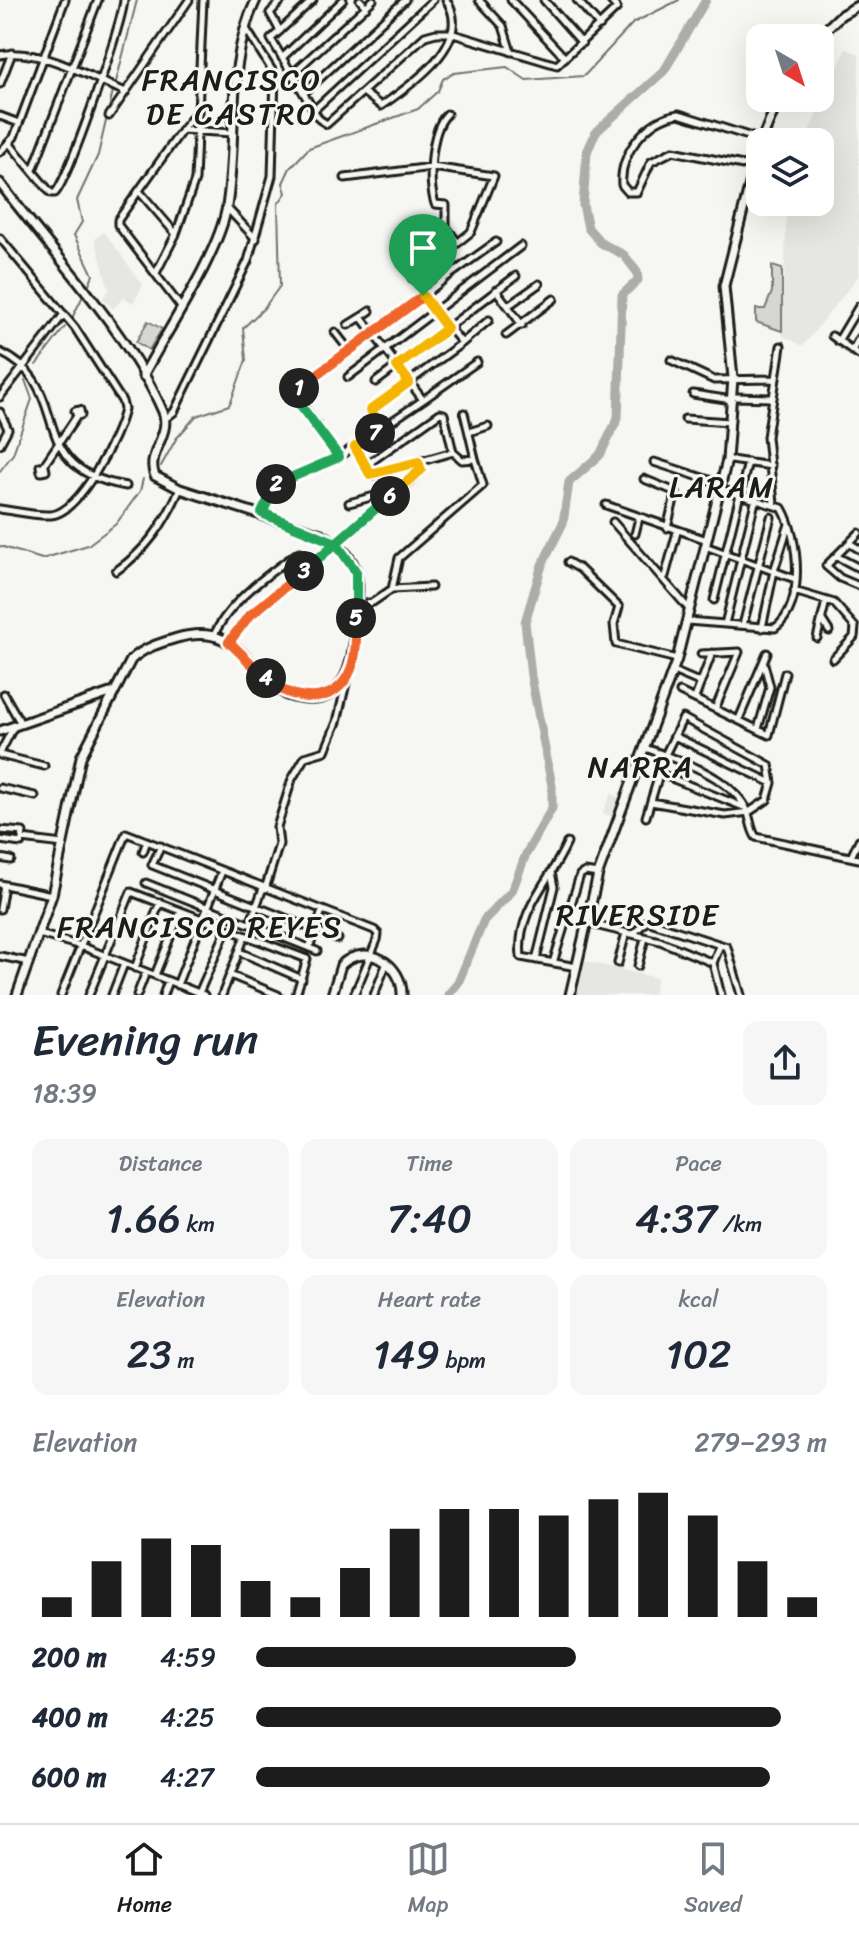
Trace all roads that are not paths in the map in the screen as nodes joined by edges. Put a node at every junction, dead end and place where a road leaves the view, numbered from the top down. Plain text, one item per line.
1 (65, 0) edge
2 (98, 0) edge
3 (124, 0) edge
4 (189, 0) edge
5 (203, 0) edge
6 (256, 0) edge
7 (282, 0) edge
8 (313, 0) edge
9 (343, 0) edge
10 (360, 0) edge
11 (373, 0) edge
12 (405, 0) edge
13 (433, 0) edge
14 (446, 0) edge
15 (479, 0) edge
16 (512, 0) edge
17 (544, 0) edge
18 (577, 0) edge
19 (610, 0) edge
20 (859, 5) edge
21 (366, 7) junction
22 (832, 24) edge
23 (244, 26) junction
24 (600, 26) junction
25 (280, 31) junction
26 (450, 33) junction
27 (582, 43) junction
28 (13, 52) junction
29 (511, 52) junction
30 (0, 55) edge
31 (282, 58) junction
32 (565, 58) junction
33 (44, 60) junction
34 (73, 69) junction
35 (291, 75) junction
36 (100, 81) junction
37 (0, 84) edge
38 (126, 92) junction
39 (363, 92) junction
40 (304, 93) junction
41 (314, 110) junction
42 (197, 111) junction
43 (447, 114) dead end
44 (0, 116) edge
45 (109, 116) dead end
46 (19, 123) junction
47 (182, 130) junction
48 (197, 130) junction
49 (233, 133) junction
50 (746, 137) edge
51 (9, 143) junction
52 (0, 150) edge
53 (746, 166) edge
54 (432, 167) junction
55 (33, 170) junction
56 (345, 178) dead end
57 (2, 189) edge
58 (139, 191) junction
59 (746, 196) edge
60 (227, 208) junction
61 (176, 234) junction
62 (0, 238) edge
63 (257, 239) junction
64 (496, 242) dead end
65 (458, 243) junction
66 (521, 246) dead end
67 (436, 260) junction
68 (156, 273) junction
69 (516, 276) dead end
70 (447, 277) junction
71 (412, 278) dead end
72 (539, 284) dead end
73 (496, 290) junction
74 (423, 296) junction
75 (554, 299) dead end
76 (180, 306) junction
77 (508, 306) junction
78 (859, 306) edge
79 (370, 311) dead end
80 (435, 312) junction
81 (64, 314) junction
82 (361, 317) junction
83 (489, 320) dead end
84 (348, 325) dead end
85 (522, 325) junction
86 (447, 328) junction
87 (335, 332) dead end
88 (372, 333) junction
89 (506, 335) dead end
90 (832, 336) dead end
91 (859, 338) edge
92 (838, 341) junction
93 (462, 343) junction
94 (781, 346) dead end
95 (349, 350) junction
96 (384, 351) junction
97 (852, 351) junction
98 (0, 352) edge
99 (859, 355) edge
100 (671, 360) dead end
101 (477, 362) dead end
102 (23, 365) junction
103 (397, 366) junction
104 (143, 376) junction
105 (348, 377) dead end
106 (733, 378) junction
107 (774, 379) junction
108 (376, 382) dead end
109 (409, 382) junction
110 (693, 394) dead end
111 (0, 397) edge
112 (734, 398) junction
113 (771, 398) junction
114 (423, 400) junction
115 (0, 412) edge
116 (464, 413) dead end
117 (77, 416) dead end
118 (165, 419) junction
119 (685, 419) dead end
120 (731, 422) junction
121 (488, 426) dead end
122 (381, 430) junction
123 (469, 432) junction
124 (0, 444) edge
125 (58, 446) junction
126 (355, 447) junction
127 (453, 452) junction
128 (339, 457) junction
129 (475, 459) junction
130 (731, 460) dead end
131 (418, 462) junction
132 (654, 462) dead end
133 (748, 462) junction
134 (44, 465) dead end
135 (365, 466) junction
136 (771, 466) junction
137 (91, 478) junction
138 (644, 479) dead end
139 (126, 486) dead end
140 (721, 486) junction
141 (180, 489) junction
142 (398, 490) junction
143 (740, 494) junction
144 (756, 498) junction
145 (349, 503) dead end
146 (774, 503) junction
147 (606, 505) dead end
148 (0, 509) edge
149 (262, 513) junction
150 (771, 517) dead end
151 (639, 518) junction
152 (613, 522) dead end
153 (789, 523) junction
154 (667, 528) junction
155 (677, 532) junction
156 (859, 533) edge
157 (635, 534) dead end
158 (336, 543) junction
159 (706, 543) junction
160 (849, 543) junction
161 (859, 549) edge
162 (725, 553) junction
163 (836, 556) junction
164 (741, 559) junction
165 (568, 562) dead end
166 (758, 565) junction
167 (307, 568) junction
168 (859, 568) edge
169 (116, 571) dead end
170 (774, 571) junction
171 (665, 576) dead end
172 (795, 579) junction
173 (859, 586) edge
174 (431, 587) dead end
175 (392, 589) junction
176 (794, 591) junction
177 (714, 600) dead end
178 (826, 601) junction
179 (357, 606) junction
180 (690, 609) junction
181 (821, 619) junction
182 (687, 621) junction
183 (725, 624) junction
184 (743, 625) junction
185 (762, 628) junction
186 (829, 631) dead end
187 (214, 635) junction
188 (817, 638) dead end
189 (229, 642) junction
190 (712, 653) junction
191 (767, 653) dead end
192 (701, 654) dead end
193 (677, 659) junction
194 (833, 659) dead end
195 (764, 662) junction
196 (673, 671) junction
197 (785, 673) dead end
198 (347, 679) junction
199 (701, 683) junction
200 (112, 692) junction
201 (680, 692) dead end
202 (4, 694) dead end
203 (695, 698) junction
204 (97, 699) junction
205 (716, 707) junction
206 (104, 710) junction
207 (739, 719) junction
208 (16, 723) junction
209 (758, 729) junction
210 (0, 731) edge
211 (674, 736) junction
212 (645, 748) junction
213 (0, 754) edge
214 (665, 755) junction
215 (44, 766) dead end
216 (661, 774) junction
217 (772, 783) junction
218 (0, 788) edge
219 (35, 796) dead end
220 (651, 802) junction
221 (748, 810) junction
222 (646, 817) dead end
223 (0, 830) edge
224 (22, 839) junction
225 (0, 840) edge
226 (859, 840) edge
227 (147, 841) junction
228 (567, 843) dead end
229 (63, 844) junction
230 (161, 846) junction
231 (143, 852) dead end
232 (851, 857) junction
233 (0, 858) edge
234 (859, 859) edge
235 (11, 860) dead end
236 (222, 871) junction
237 (551, 872) junction
238 (598, 874) junction
239 (146, 883) dead end
240 (2, 885) edge
241 (264, 888) junction
242 (215, 890) junction
243 (52, 895) junction
244 (160, 902) junction
245 (256, 907) junction
246 (209, 908) junction
247 (0, 909) edge
248 (181, 911) junction
249 (322, 911) junction
250 (204, 920) junction
251 (587, 923) junction
252 (250, 924) junction
253 (227, 929) junction
254 (315, 931) junction
255 (39, 934) junction
256 (629, 934) junction
257 (245, 936) junction
258 (645, 938) junction
259 (338, 939) dead end
260 (720, 945) junction
261 (81, 946) junction
262 (309, 948) junction
263 (317, 951) dead end
264 (240, 952) junction
265 (104, 955) junction
266 (0, 956) edge
267 (371, 956) junction
268 (536, 960) junction
269 (30, 963) junction
270 (553, 963) junction
271 (618, 963) dead end
272 (713, 963) junction
273 (124, 964) junction
274 (386, 965) dead end
275 (638, 966) dead end
276 (577, 967) junction
277 (135, 968) junction
278 (146, 972) junction
279 (155, 975) junction
280 (230, 975) junction
281 (302, 979) junction
282 (168, 981) junction
283 (177, 986) junction
284 (202, 994) edge
285 (17, 995) edge
286 (61, 995) edge
287 (89, 995) edge
288 (112, 995) edge
289 (137, 995) edge
290 (163, 995) edge
291 (222, 995) edge
292 (278, 995) edge
293 (296, 995) edge
294 (332, 995) edge
295 (354, 995) edge
296 (374, 995) edge
297 (402, 995) edge
298 (570, 995) edge
299 (721, 995) edge
300 (741, 995) edge

1 - 33 street
2 - 34 street
3 - 36 street
4 - 38 street
5 - 42 street
6 - 23 main road
7 - 25 street
8 - 25 street
9 - 31 street
10 - 21 street
11 - 21 street
12 - 40 street
13 - 41 street
14 - 26 street
15 - 29 street
16 - 32 street
17 - 27 street
18 - 24 street
19 - 24 street
20 - 22 main road
21 - 35 street
23 - 49 main road
23 - 63 street
24 - 27 street
25 - 31 street
26 - 29 street
26 - 39 street
26 - 39 street
27 - 32 street
28 - 30 street
28 - 33 street
28 - 37 street
29 - 32 street
31 - 35 street
33 - 34 street
33 - 46 street
34 - 36 street
34 - 55 street
35 - 40 street
36 - 38 street
36 - 55 street
38 - 45 street
39 - 41 street
40 - 41 street
42 - 47 street
42 - 48 street
43 - 54 street
44 - 46 street
46 - 51 street
47 - 48 street
47 - 58 street
48 - 49 street
48 - 61 street
49 - 60 main road
50 - 53 street
51 - 52 street
51 - 55 street
54 - 56 street
54 - 65 street
54 - 65 street
57 - 104 main road
58 - 61 street
58 - 68 street
59 - 106 main road
60 - 63 street
60 - 76 main road
61 - 68 street
62 - 81 street
63 - 118 street
64 - 70 street
65 - 67 street
66 - 80 street
67 - 70 street
67 - 71 street
68 - 76 street
69 - 73 street
70 - 74 street
72 - 77 street
73 - 77 street
73 - 86 street
74 - 80 street
74 - 88 street
75 - 85 street
76 - 104 main road
77 - 85 street
78 - 92 street
79 - 82 street
80 - 86 street
80 - 96 street
81 - 102 street
81 - 137 street
82 - 84 street
82 - 88 street
83 - 93 street
85 - 89 street
86 - 93 street
86 - 103 street
87 - 95 street
88 - 95 street
88 - 96 street
90 - 92 street
91 - 97 street
92 - 97 street
93 - 109 street
94 - 107 street
95 - 128 street
96 - 103 street
96 - 105 street
97 - 99 street
98 - 102 street
100 - 106 street
101 - 114 street
102 - 111 street
102 - 125 street
103 - 108 street
103 - 109 street
104 - 118 main road
106 - 107 street
106 - 112 main road
107 - 113 street
109 - 114 street
109 - 122 street
110 - 112 street
112 - 113 street
112 - 120 main road
113 - 136 street
114 - 122 street
115 - 124 street
116 - 123 street
117 - 125 street
118 - 141 main road
119 - 120 street
120 - 140 main road
121 - 123 street
122 - 126 street
123 - 129 street
125 - 134 street
125 - 137 street
126 - 128 street
126 - 135 street
127 - 129 street
127 - 131 street
127 - 135 street
128 - 149 street
129 - 175 street
130 - 133 street
131 - 135 street
131 - 142 street
132 - 140 street
133 - 136 street
133 - 143 street
136 - 146 street
137 - 139 street
137 - 148 street
138 - 154 street
140 - 143 street
140 - 159 main road
141 - 149 main road
141 - 169 street
142 - 145 street
142 - 158 street
143 - 144 street
143 - 162 street
144 - 146 street
144 - 164 street
146 - 153 street
147 - 151 street
149 - 158 main road
150 - 166 street
151 - 154 street
151 - 157 street
152 - 180 street
153 - 170 street
153 - 172 street
154 - 155 street
155 - 159 street
155 - 171 street
156 - 160 street
158 - 167 street
158 - 179 main road
159 - 162 street
159 - 180 main road
160 - 161 street
160 - 163 street
162 - 164 street
162 - 177 street
163 - 168 street
163 - 173 street
164 - 166 street
164 - 183 street
165 - 193 street
166 - 170 street
166 - 184 street
167 - 187 street
167 - 189 street
170 - 172 street
170 - 185 street
172 - 176 street
174 - 175 street
175 - 179 street
176 - 178 street
176 - 185 street
178 - 181 street
178 - 194 street
179 - 198 main road
180 - 182 main road
181 - 186 street
181 - 188 street
182 - 183 street
182 - 193 main road
183 - 184 street
184 - 185 street
187 - 189 main road
187 - 200 main road
189 - 198 main road
190 - 192 street
190 - 199 street
190 - 205 street
191 - 195 street
193 - 196 main road
195 - 207 street
195 - 209 street
196 - 199 street
196 - 212 main road
197 - 209 street
198 - 241 street
199 - 203 street
200 - 204 main road
200 - 206 main road
201 - 203 street
202 - 208 street
203 - 205 street
204 - 206 main road
204 - 208 main road
205 - 207 street
206 - 229 main road
207 - 209 street
208 - 210 main road
208 - 213 street
211 - 214 street
211 - 217 street
211 - 217 street
212 - 214 street
212 - 238 main road
213 - 215 street
214 - 216 street
214 - 221 street
216 - 220 street
216 - 221 street
217 - 221 street
218 - 219 street
220 - 221 street
220 - 222 street
221 - 232 street
223 - 224 street
224 - 225 street
224 - 229 street
226 - 232 street
227 - 230 street
227 - 231 street
227 - 261 street
228 - 237 street
229 - 243 main road
230 - 236 street
230 - 242 street
232 - 234 street
233 - 235 street
236 - 241 street
236 - 242 street
237 - 268 street
237 - 268 street
238 - 251 main road
238 - 270 street
239 - 246 street
240 - 243 street
240 - 247 street
241 - 245 street
241 - 249 street
242 - 245 street
242 - 246 street
243 - 255 main road
244 - 248 street
244 - 265 street
244 - 277 street
245 - 252 street
245 - 254 street
246 - 250 street
246 - 252 street
248 - 250 street
248 - 279 street
249 - 254 street
249 - 267 street
250 - 253 street
250 - 283 street
251 - 256 street
251 - 276 main road
252 - 262 street
253 - 257 street
253 - 284 street
254 - 259 street
254 - 262 street
255 - 261 street
255 - 269 main road
256 - 258 street
256 - 260 street
256 - 271 street
257 - 264 street
257 - 281 street
258 - 272 street
258 - 275 street
260 - 272 street
260 - 300 street
261 - 265 street
261 - 286 street
262 - 263 street
264 - 280 street
264 - 281 street
265 - 273 street
265 - 287 street
266 - 269 street
267 - 294 main road
267 - 295 street
267 - 297 main road
268 - 270 street
269 - 285 main road
270 - 276 street
272 - 299 street
273 - 277 street
273 - 288 street
274 - 296 street
276 - 298 main road
277 - 278 street
278 - 279 street
278 - 289 street
279 - 282 street
280 - 291 street
280 - 292 street
281 - 293 street
282 - 283 street
282 - 290 street
283 - 284 street

